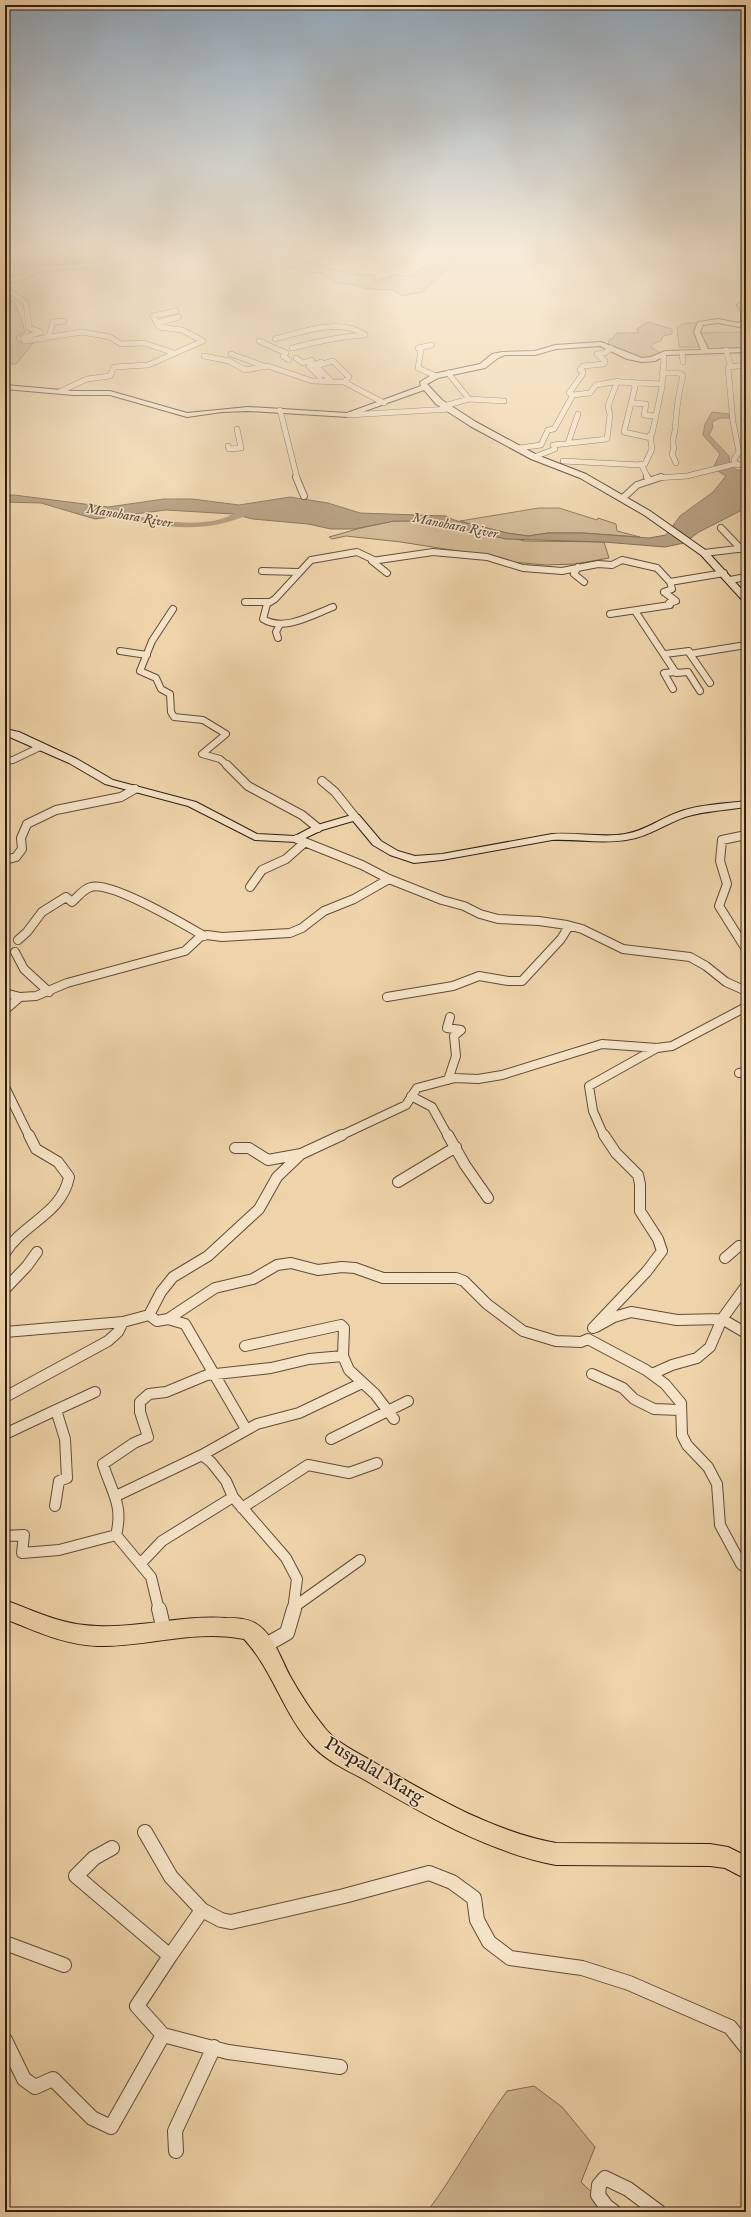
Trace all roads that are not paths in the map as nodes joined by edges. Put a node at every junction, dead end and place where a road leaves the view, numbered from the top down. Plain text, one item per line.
1 (167, 356) edge
2 (206, 356) edge
3 (238, 356) edge
4 (284, 356) edge
5 (420, 356) edge
6 (494, 356) edge
7 (600, 356) edge
8 (633, 356) edge
9 (659, 356) edge
10 (662, 356) edge
11 (682, 356) edge
12 (728, 356) edge
13 (296, 358) dead end
14 (289, 360) dead end
15 (312, 360) dead end
16 (322, 362) dead end
17 (683, 362) dead end
18 (746, 365) edge
19 (264, 366) junction
20 (729, 368) junction
21 (448, 373) junction
22 (662, 373) junction
23 (436, 376) junction
24 (619, 381) junction
25 (323, 382) junction
26 (332, 382) junction
27 (344, 382) junction
28 (633, 382) junction
29 (662, 384) junction
30 (5, 387) edge
31 (425, 387) junction
32 (61, 391) junction
33 (573, 395) junction
34 (469, 399) junction
35 (504, 401) dead end
36 (384, 403) junction
37 (631, 403) junction
38 (447, 407) junction
39 (280, 410) junction
40 (578, 414) dead end
41 (348, 415) junction
42 (655, 416) junction
43 (237, 429) dead end
44 (651, 438) junction
45 (568, 443) junction
46 (541, 444) junction
47 (553, 445) junction
48 (228, 446) dead end
49 (519, 448) junction
50 (534, 457) junction
51 (563, 461) dead end
52 (676, 463) dead end
53 (735, 464) junction
54 (641, 465) junction
55 (746, 466) edge
56 (649, 480) junction
57 (304, 496) dead end
58 (623, 498) junction
59 (721, 528) dead end
60 (744, 549) edge
61 (701, 550) junction
62 (374, 560) junction
63 (578, 567) junction
64 (262, 572) dead end
65 (298, 572) junction
66 (387, 573) dead end
67 (727, 577) junction
68 (746, 577) edge
69 (584, 582) dead end
70 (670, 582) junction
71 (746, 599) edge
72 (245, 602) dead end
73 (269, 602) junction
74 (333, 607) dead end
75 (172, 609) dead end
76 (635, 611) junction
77 (610, 614) dead end
78 (280, 624) junction
79 (278, 638) dead end
80 (746, 645) edge
81 (120, 651) dead end
82 (665, 654) junction
83 (690, 654) junction
84 (147, 655) junction
85 (676, 672) junction
86 (710, 684) dead end
87 (673, 689) dead end
88 (700, 691) dead end
89 (5, 732) edge
90 (40, 747) junction
91 (5, 761) edge
92 (322, 781) dead end
93 (135, 789) junction
94 (746, 804) edge
95 (355, 817) junction
96 (318, 828) junction
97 (746, 835) edge
98 (301, 841) junction
99 (5, 860) edge
100 (389, 879) junction
101 (250, 887) dead end
102 (569, 926) junction
103 (204, 936) junction
104 (18, 940) dead end
105 (746, 949) edge
106 (15, 952) dead end
107 (746, 991) edge
108 (49, 992) junction
109 (5, 993) edge
110 (20, 997) junction
111 (387, 997) dead end
112 (746, 1007) edge
113 (5, 1010) edge
114 (450, 1017) dead end
115 (657, 1048) junction
116 (448, 1080) junction
117 (5, 1087) edge
118 (411, 1096) junction
119 (456, 1147) junction
120 (235, 1148) dead end
121 (301, 1154) junction
122 (398, 1182) dead end
123 (488, 1198) dead end
124 (746, 1246) edge
125 (37, 1252) dead end
126 (5, 1253) edge
127 (725, 1258) dead end
128 (746, 1286) edge
129 (5, 1289) edge
130 (742, 1300) edge
131 (148, 1315) junction
132 (168, 1319) junction
133 (722, 1319) junction
134 (123, 1322) junction
135 (593, 1328) junction
136 (5, 1332) edge
137 (746, 1333) edge
138 (581, 1342) junction
139 (245, 1346) dead end
140 (343, 1356) junction
141 (214, 1374) junction
142 (592, 1374) dead end
143 (652, 1374) junction
144 (362, 1383) junction
145 (95, 1392) dead end
146 (5, 1397) edge
147 (408, 1401) dead end
148 (56, 1410) junction
149 (680, 1410) junction
150 (392, 1416) junction
151 (246, 1430) junction
152 (5, 1434) edge
153 (331, 1439) dead end
154 (202, 1455) junction
155 (377, 1463) dead end
156 (116, 1496) junction
157 (233, 1497) junction
158 (55, 1506) dead end
159 (242, 1508) junction
160 (116, 1535) junction
161 (5, 1536) edge
162 (360, 1560) dead end
163 (143, 1561) dead end
164 (746, 1568) edge
165 (294, 1607) junction
166 (5, 1609) edge
167 (164, 1630) junction
168 (264, 1646) junction
169 (145, 1832) dead end
170 (112, 1848) dead end
171 (746, 1868) edge
172 (202, 1910) junction
173 (5, 1943) edge
174 (170, 1956) junction
175 (64, 1965) dead end
176 (163, 2035) junction
177 (5, 2040) edge
178 (746, 2046) edge
179 (214, 2047) junction
180 (340, 2067) dead end
181 (176, 2151) dead end
182 (614, 2212) edge
183 (658, 2212) edge

1 - 32 street
2 - 19 street
3 - 19 street
4 - 14 street
5 - 23 street
6 - 21 street
7 - 33 street
8 - 9 street
10 - 22 street
11 - 17 street
12 - 20 street
13 - 15 street
16 - 25 street
18 - 20 street
19 - 25 street
20 - 53 street
21 - 23 street
21 - 34 street
22 - 29 street
22 - 52 street
23 - 31 street
24 - 28 street
24 - 33 street
24 - 45 street
25 - 26 street
26 - 27 street
26 - 27 street
27 - 36 street
28 - 29 street
28 - 37 street
29 - 42 street
30 - 32 street
31 - 36 street
31 - 38 street
32 - 39 street
33 - 46 street
34 - 35 street
34 - 38 street
36 - 41 street
37 - 42 street
37 - 44 street
38 - 41 street
38 - 49 street
39 - 41 street
39 - 57 street
40 - 45 street
42 - 44 street
43 - 48 street
44 - 54 street
45 - 47 street
46 - 47 street
46 - 49 street
47 - 50 street
49 - 50 street
50 - 58 street
51 - 54 street
53 - 55 street
53 - 56 street
54 - 56 street
56 - 58 street
58 - 61 street
59 - 60 street
60 - 61 street
61 - 67 street
62 - 63 street
62 - 65 street
62 - 66 street
63 - 69 street
63 - 70 street
64 - 65 street
65 - 73 street
67 - 68 street
67 - 70 street
67 - 71 street
70 - 76 street
72 - 73 street
73 - 78 street
74 - 78 street
75 - 84 street
76 - 77 street
76 - 82 street
78 - 79 street
80 - 83 street
81 - 84 street
82 - 83 street
82 - 85 street
83 - 86 street
84 - 96 street
85 - 87 street
85 - 88 street
89 - 90 street
90 - 91 street
90 - 93 street
92 - 95 street
93 - 98 street
93 - 99 street
94 - 95 street
95 - 96 street
96 - 98 street
97 - 105 street
98 - 100 street
98 - 101 street
100 - 102 street
100 - 103 street
102 - 107 street
102 - 111 street
103 - 104 street
103 - 108 street
106 - 108 street
108 - 110 street
109 - 110 street
110 - 113 street
112 - 115 street
114 - 116 street
115 - 116 street
115 - 135 street
116 - 118 street
117 - 126 street
118 - 119 street
118 - 121 street
119 - 122 street
119 - 123 street
120 - 121 street
121 - 131 street
124 - 127 street
125 - 129 street
128 - 130 street
130 - 133 street
131 - 132 street
131 - 134 street
132 - 138 street
132 - 141 street
133 - 135 street
133 - 137 street
133 - 143 street
134 - 136 street
134 - 146 street
135 - 138 street
138 - 143 street
139 - 140 street
140 - 141 street
140 - 144 street
141 - 151 street
141 - 156 street
142 - 149 street
143 - 149 street
144 - 150 street
144 - 151 street
145 - 148 street
147 - 150 street
148 - 152 street
148 - 158 street
149 - 164 street
150 - 153 street
151 - 154 street
154 - 156 street
154 - 157 street
155 - 159 street
156 - 160 street
157 - 159 street
157 - 163 street
159 - 165 street
160 - 161 street
160 - 167 street
162 - 165 street
165 - 168 street
166 - 167 main road, Puspalal Marg
167 - 168 main road, Puspalal Marg
168 - 171 main road, Puspalal Marg
169 - 172 street
170 - 174 street
172 - 174 street
172 - 178 street
173 - 175 street
174 - 176 street
176 - 177 street
176 - 179 street
179 - 180 street
179 - 181 street
182 - 183 street

